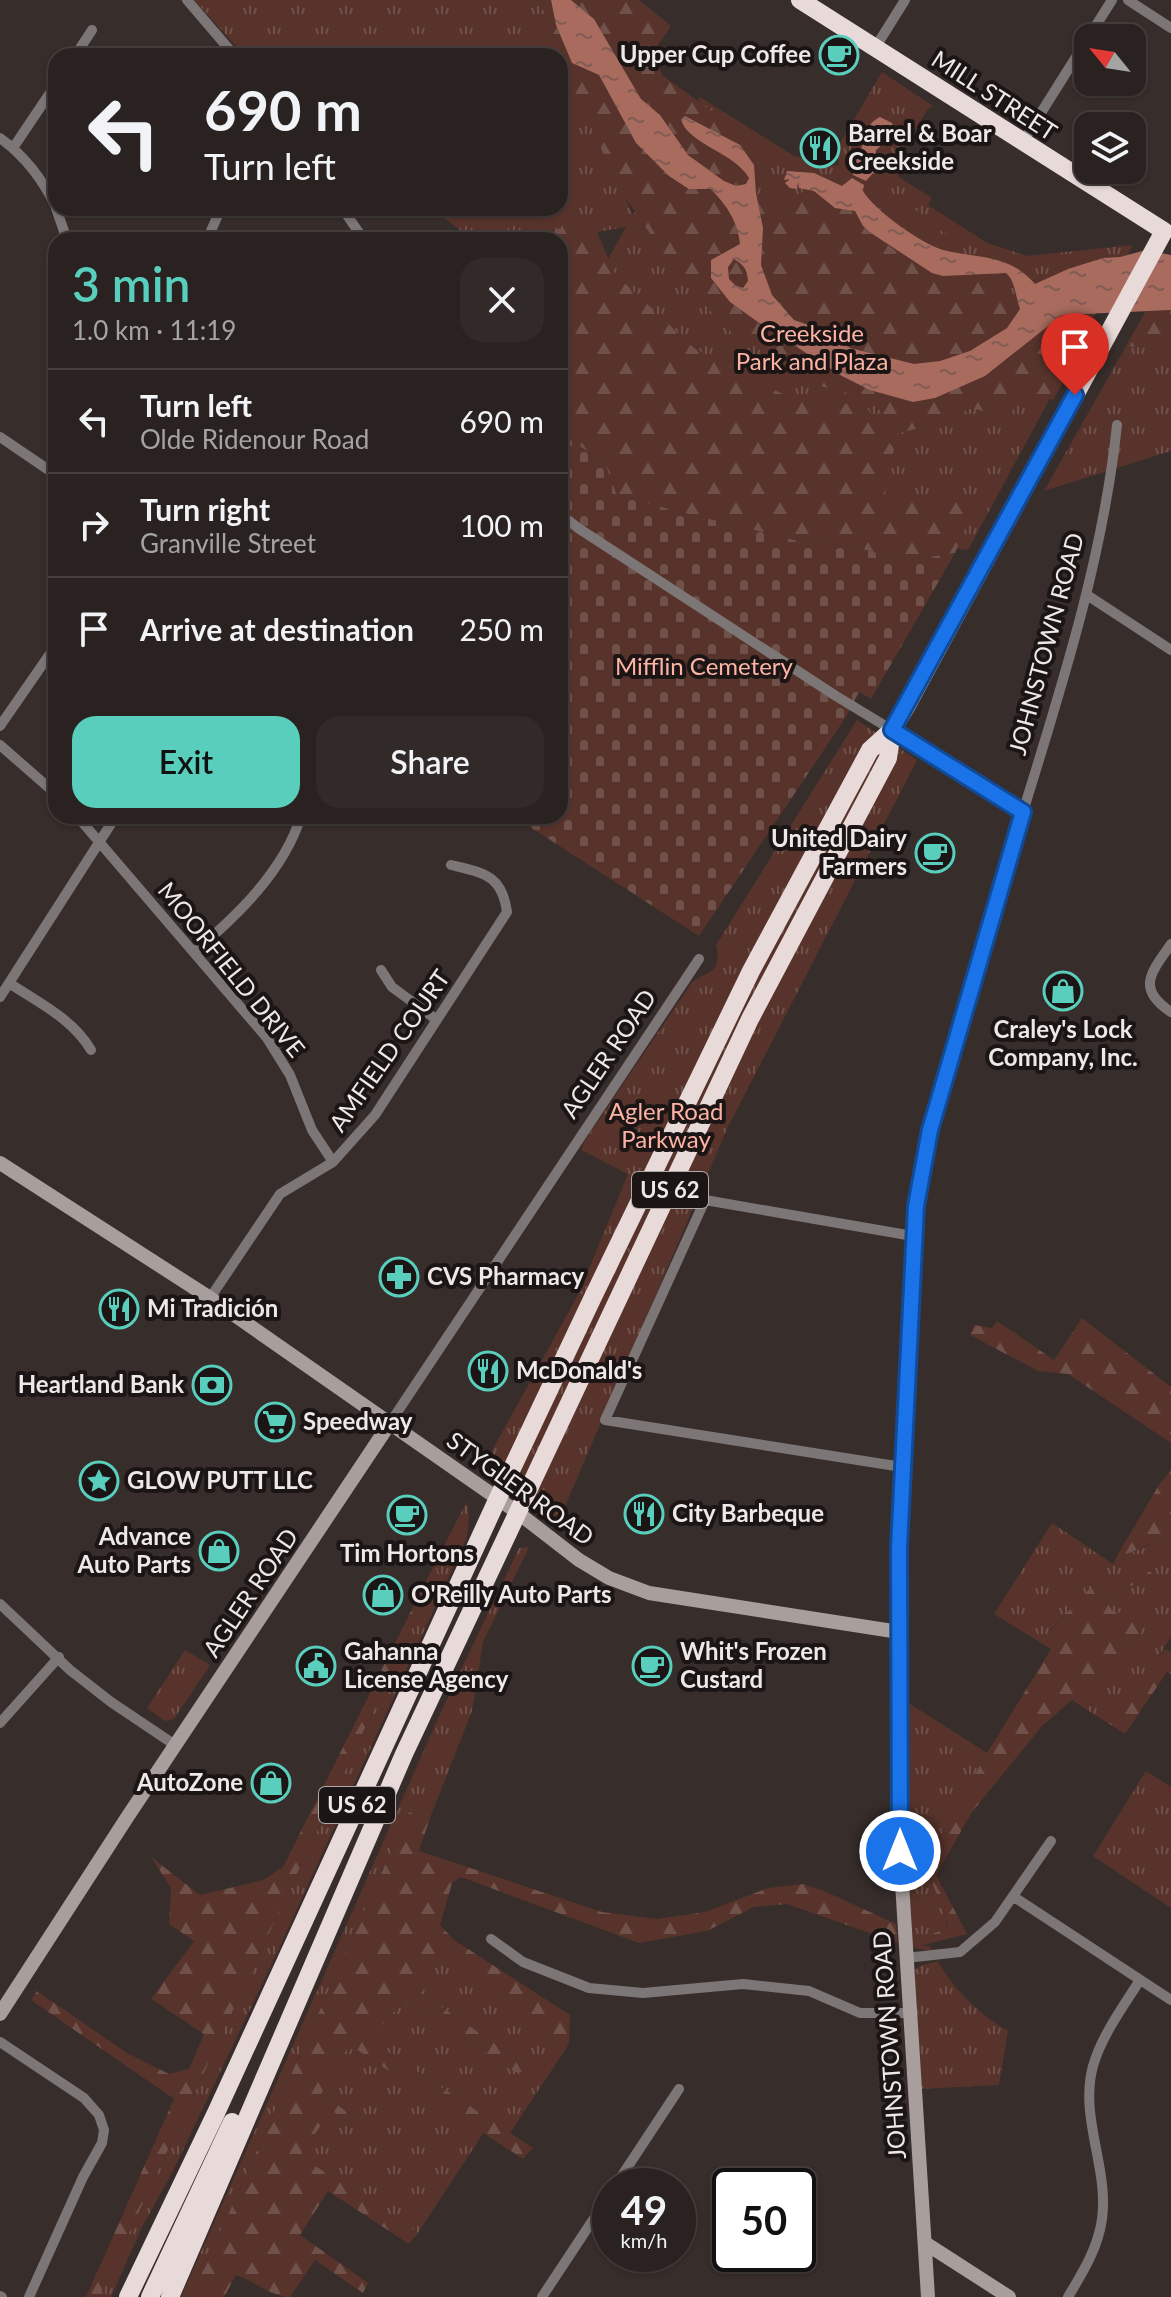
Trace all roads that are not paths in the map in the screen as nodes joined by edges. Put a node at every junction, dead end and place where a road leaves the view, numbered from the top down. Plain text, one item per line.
1 (187, 0) edge
2 (800, 0) edge
3 (905, 0) edge
4 (1112, 0) edge
5 (1128, 0) edge
6 (1097, 24) edge
7 (1171, 28) edge
8 (92, 30) dead end
9 (80, 48) edge
10 (228, 48) edge
11 (875, 48) junction
12 (1074, 60) edge
13 (48, 96) edge
14 (0, 138) edge
15 (1022, 143) junction
16 (13, 148) junction
17 (48, 193) edge
18 (1117, 425) dead end
19 (0, 437) edge
20 (48, 470) edge
21 (568, 520) edge
22 (1087, 595) junction
23 (1171, 650) edge
24 (48, 657) edge
25 (0, 726) edge
26 (892, 730) junction
27 (0, 745) edge
28 (48, 787) edge
29 (1023, 812) junction
30 (84, 824) edge
31 (111, 824) edge
32 (298, 824) edge
33 (99, 842) junction
34 (451, 865) dead end
35 (1171, 944) edge
36 (194, 952) junction
37 (699, 959) dead end
38 (381, 970) dead end
39 (9, 983) junction
40 (0, 997) edge
41 (1171, 1012) edge
42 (437, 1020) junction
43 (91, 1050) dead end
44 (333, 1162) junction
45 (0, 1163) edge
46 (913, 1236) junction
47 (210, 1298) junction
48 (390, 1423) junction
49 (902, 1467) junction
50 (498, 1498) junction
51 (517, 1512) junction
52 (0, 1604) edge
53 (899, 1632) junction
54 (59, 1657) junction
55 (0, 1723) edge
56 (175, 1745) junction
57 (1051, 1841) dead end
58 (1014, 1897) junction
59 (491, 1939) dead end
60 (906, 1958) junction
61 (311, 1965) junction
62 (1140, 1980) junction
63 (1171, 2000) edge
64 (909, 2013) junction
65 (0, 2014) edge
66 (0, 2042) edge
67 (679, 2089) dead end
68 (627, 2168) edge
69 (592, 2221) edge
70 (925, 2243) junction
71 (29, 2297) edge
72 (128, 2297) edge
73 (150, 2297) edge
74 (170, 2297) edge
75 (542, 2297) edge
76 (928, 2297) edge
77 (1009, 2297) edge
78 (1068, 2297) edge

1 - 10 street
2 - 11 highway, MILL STREET / US 62
3 - 11 street
4 - 6 street
5 - 7 street
8 - 9 street
11 - 15 highway, MILL STREET / US 62
12 - 15 street
13 - 16 street
14 - 16 street
15 - 26 highway, MILL STREET / US 62
16 - 17 street
18 - 22 street, JOHNSTOWN ROAD
19 - 20 street
21 - 26 street
22 - 23 street
22 - 29 street, JOHNSTOWN ROAD
24 - 25 street
26 - 29 main road
26 - 50 highway, US 62
26 - 51 highway, US 62
27 - 28 street
29 - 46 main road, JOHNSTOWN ROAD
30 - 33 street, MOORFIELD DRIVE
31 - 33 street
32 - 36 street
33 - 36 street, MOORFIELD DRIVE
33 - 39 street
34 - 42 street, AMFIELD COURT
35 - 41 street
36 - 44 street, MOORFIELD DRIVE
37 - 48 street, AGLER ROAD
38 - 42 street
39 - 40 street
39 - 43 street
42 - 44 street, AMFIELD COURT
44 - 47 street, AMFIELD COURT
45 - 47 main road, STYGLER ROAD
46 - 49 main road, JOHNSTOWN ROAD
46 - 49 street
47 - 48 main road, STYGLER ROAD
48 - 50 main road, STYGLER ROAD
48 - 56 main road, AGLER ROAD
49 - 53 main road, JOHNSTOWN ROAD
50 - 51 main road, STYGLER ROAD
50 - 72 highway, US 62
51 - 53 main road, STYGLER ROAD
51 - 61 highway, US 62
52 - 54 street
53 - 60 main road, JOHNSTOWN ROAD
54 - 55 street
54 - 56 street
56 - 65 main road, AGLER ROAD
57 - 58 street
58 - 60 street
58 - 62 street
59 - 64 street
60 - 64 main road, JOHNSTOWN ROAD
61 - 73 highway
61 - 74 highway, US 62
62 - 63 street
62 - 78 street
64 - 70 main road, JOHNSTOWN ROAD
66 - 71 street
67 - 68 street
69 - 75 street
70 - 76 main road, JOHNSTOWN ROAD
70 - 77 main road

